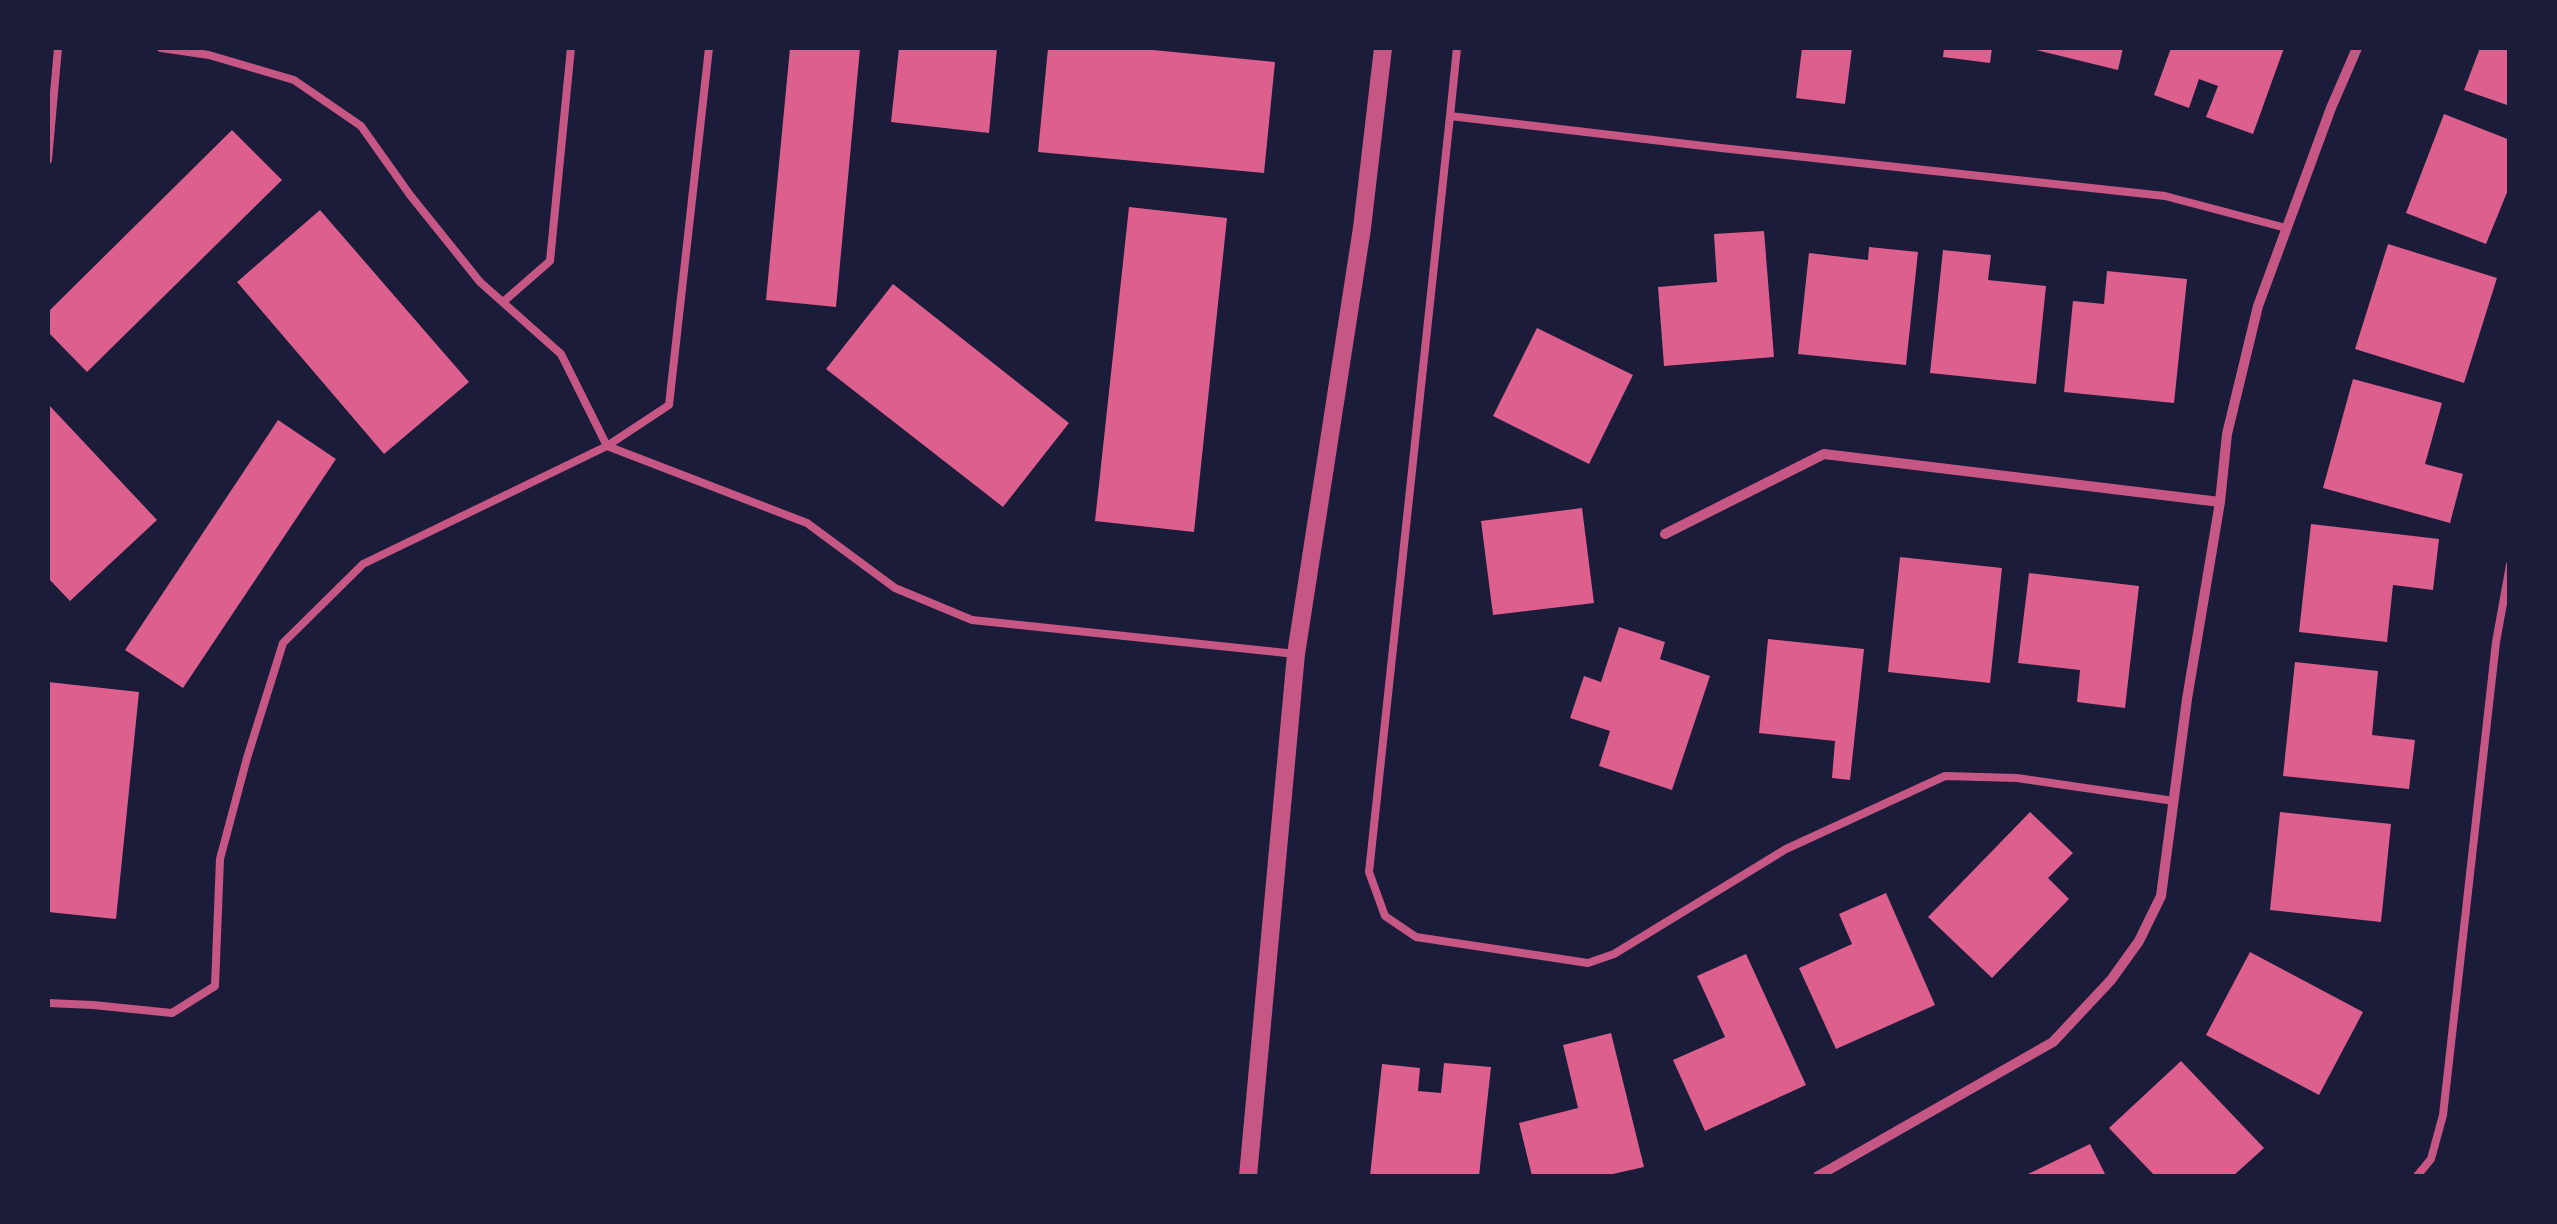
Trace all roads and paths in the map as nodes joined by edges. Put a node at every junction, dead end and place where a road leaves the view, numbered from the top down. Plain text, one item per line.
1 (58, 48) edge
2 (162, 48) edge
3 (571, 48) edge
4 (708, 48) edge
5 (1384, 48) edge
6 (1458, 48) edge
7 (2357, 48) edge
8 (1450, 116) junction
9 (48, 160) edge
10 (2286, 228) junction
11 (502, 302) junction
12 (607, 446) junction
13 (2220, 502) junction
14 (1665, 534) dead end
15 (2510, 565) edge
16 (1296, 654) junction
17 (2174, 800) junction
18 (48, 1004) edge
19 (1248, 1176) edge
20 (1818, 1176) edge
21 (2417, 1176) edge

1 - 9 lane
2 - 11 lane
3 - 11 lane
4 - 12 lane
5 - 16 street
6 - 8 lane
7 - 10 street
8 - 10 lane
8 - 17 lane
10 - 13 street
11 - 12 lane
12 - 16 lane
12 - 18 lane
13 - 14 street
13 - 17 street
15 - 21 lane
16 - 19 street
17 - 20 street

